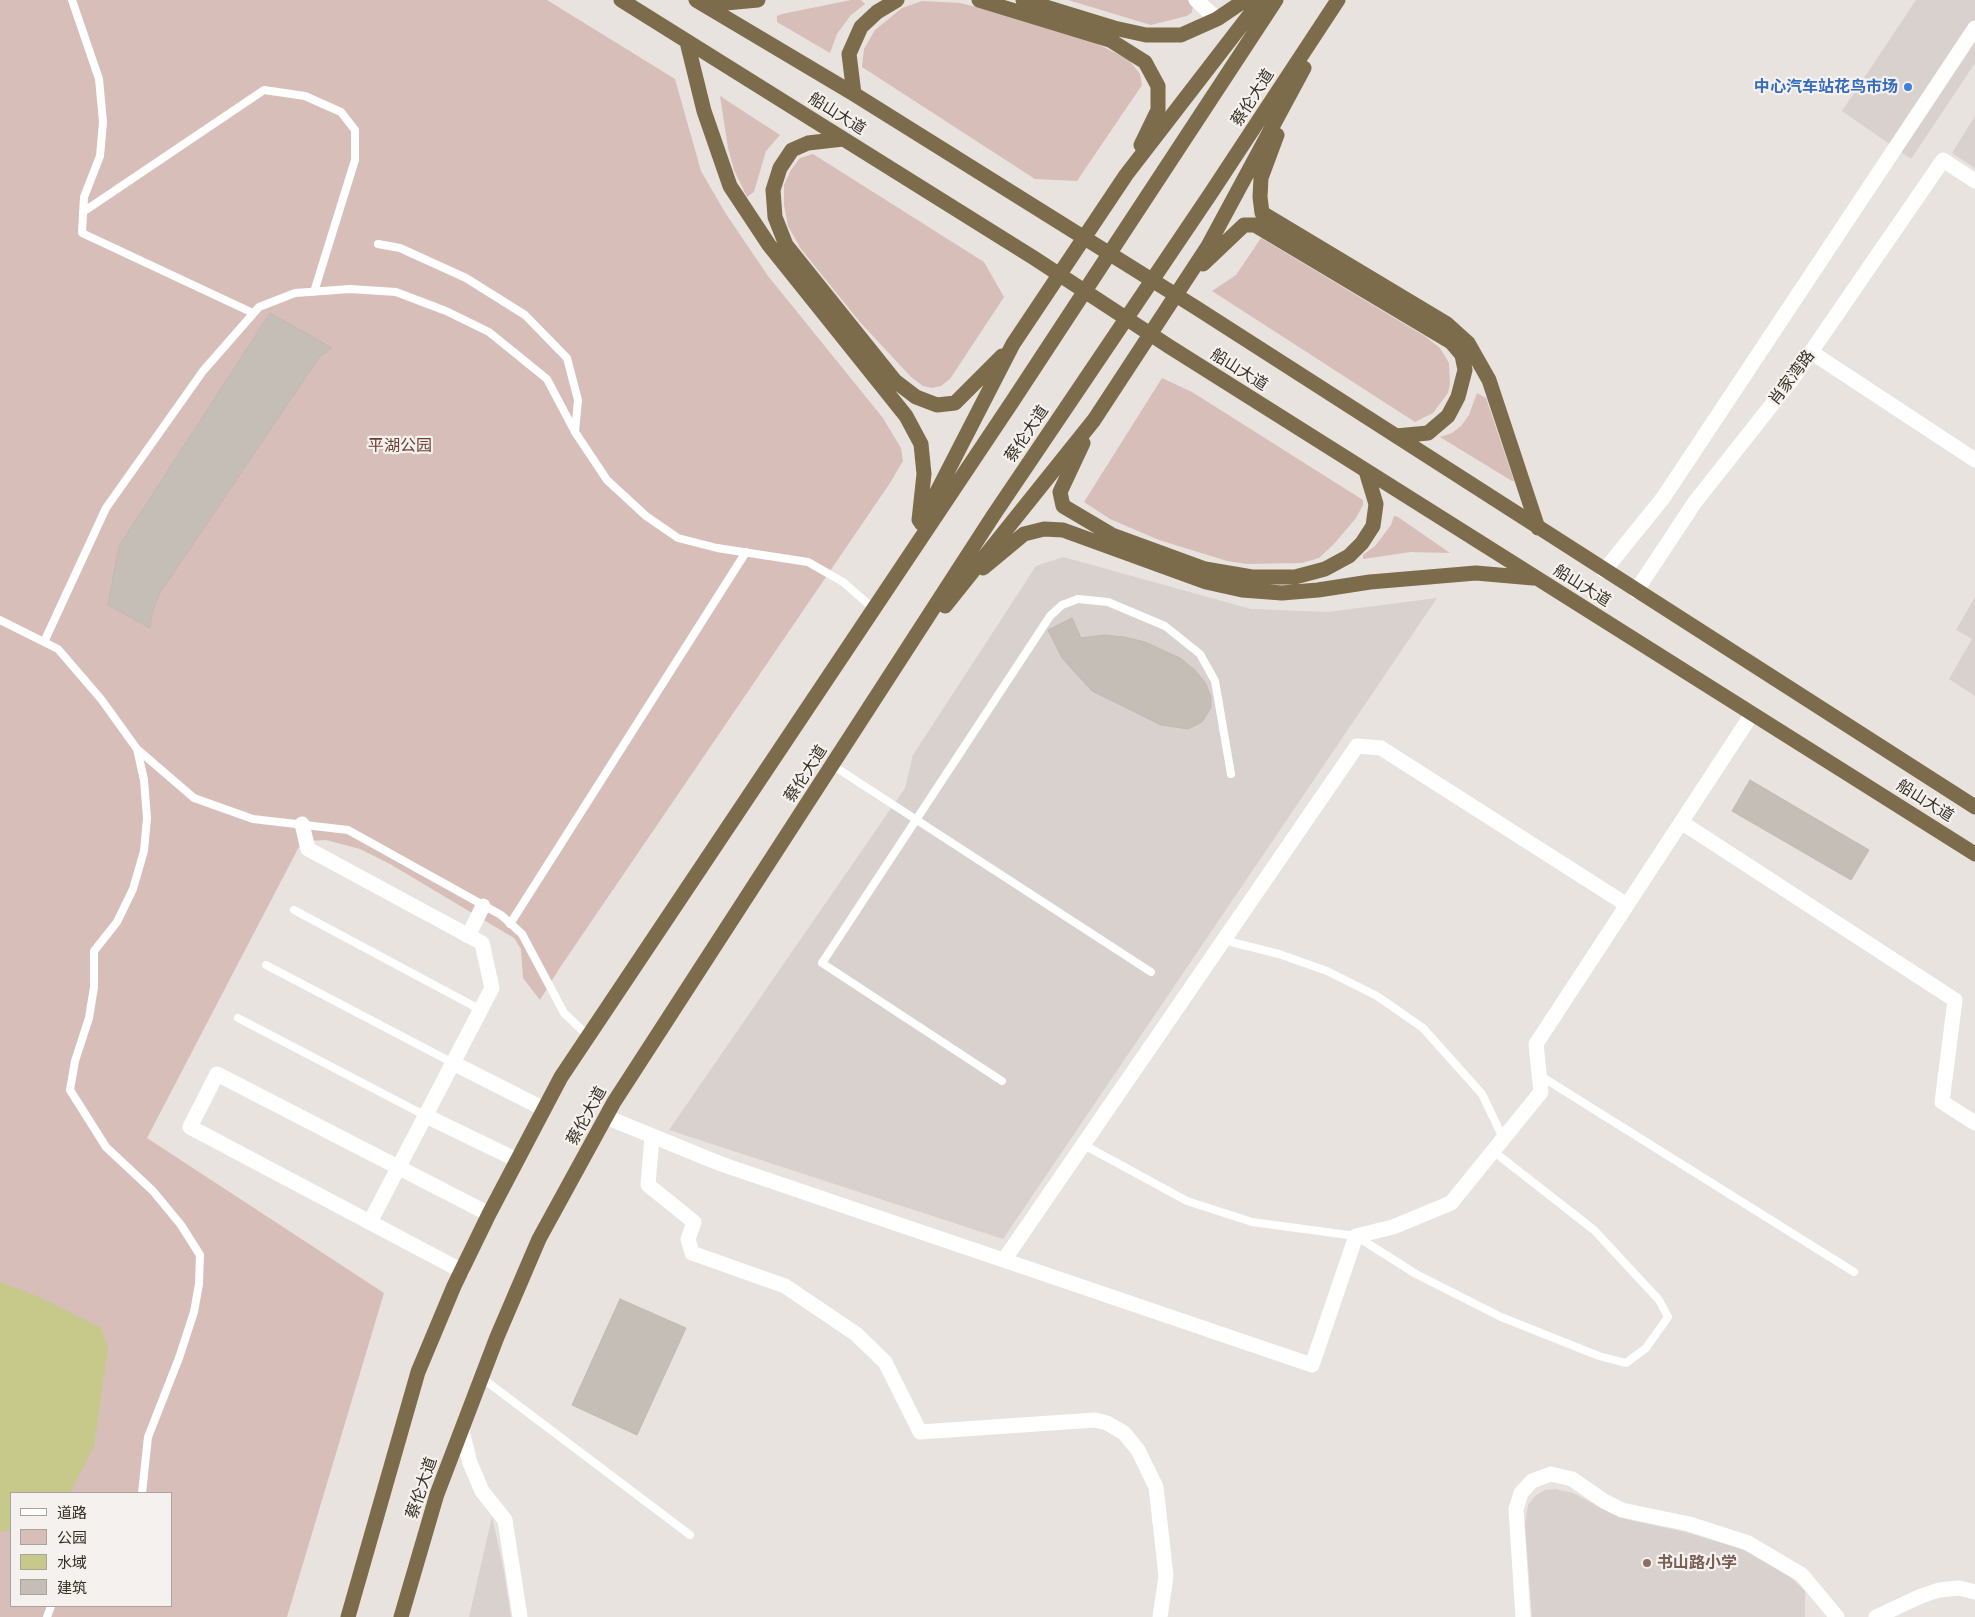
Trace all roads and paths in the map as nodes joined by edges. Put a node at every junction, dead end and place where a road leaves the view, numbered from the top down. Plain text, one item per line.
1 (72, 0) edge
2 (621, 0) edge
3 (758, 0) edge
4 (897, 0) edge
5 (979, 0) edge
6 (1023, 0) edge
7 (1196, 0) edge
8 (1245, 0) edge
9 (1261, 0) edge
10 (1276, 0) edge
11 (1339, 0) edge
12 (700, 2) edge
13 (1217, 19) junction
14 (1975, 28) edge
15 (687, 42) junction
16 (1294, 87) junction
17 (854, 94) junction
18 (843, 139) junction
19 (1126, 175) junction
20 (1975, 180) edge
21 (83, 212) junction
22 (378, 244) dead end
23 (1184, 282) junction
24 (314, 292) junction
25 (253, 313) junction
26 (1013, 344) junction
27 (1811, 352) junction
28 (1094, 420) junction
29 (575, 432) junction
30 (1396, 436) junction
31 (1975, 460) edge
32 (1366, 471) junction
33 (918, 528) junction
34 (1538, 528) junction
35 (746, 552) junction
36 (1604, 571) junction
37 (1536, 578) junction
38 (889, 586) junction
39 (961, 587) junction
40 (1636, 591) junction
41 (874, 609) junction
42 (0, 620) edge
43 (44, 642) junction
44 (895, 668) junction
45 (1752, 714) junction
46 (137, 749) junction
47 (832, 764) junction
48 (1231, 774) dead end
49 (1975, 808) edge
50 (917, 819) junction
51 (1682, 822) junction
52 (302, 824) junction
53 (1975, 854) edge
54 (1627, 905) junction
55 (483, 906) junction
56 (294, 910) dead end
57 (510, 924) junction
58 (468, 936) junction
59 (1223, 940) junction
60 (266, 965) dead end
61 (1151, 972) dead end
62 (481, 1010) junction
63 (238, 1018) dead end
64 (587, 1035) junction
65 (453, 1063) junction
66 (1538, 1074) junction
67 (1002, 1081) dead end
68 (544, 1109) junction
69 (426, 1116) junction
70 (606, 1118) junction
71 (1975, 1123) edge
72 (652, 1136) junction
73 (1503, 1138) junction
74 (1084, 1144) junction
75 (1493, 1151) junction
76 (517, 1160) junction
77 (399, 1168) junction
78 (489, 1214) junction
79 (370, 1222) junction
80 (1356, 1236) junction
81 (1004, 1260) junction
82 (462, 1271) junction
83 (1854, 1272) dead end
84 (482, 1378) junction
85 (462, 1431) junction
86 (142, 1492) edge
87 (690, 1535) dead end
88 (1975, 1592) edge
89 (348, 1617) edge
90 (401, 1617) edge
91 (520, 1617) edge
92 (1160, 1617) edge
93 (1523, 1617) edge
94 (1837, 1617) edge
95 (1876, 1617) edge

1 - 21 lane
2 - 15 highway, 船山大道
3 - 12 highway
4 - 17 highway
5 - 19 highway
6 - 13 highway
7 - 13 street
8 - 13 highway
9 - 19 highway, 蔡伦大道
10 - 38 highway, 蔡伦大道
11 - 16 highway
11 - 44 highway, 蔡伦大道
12 - 17 highway, 船山大道
14 - 36 street
15 - 18 highway, 船山大道
15 - 33 highway
16 - 23 highway
16 - 34 highway
17 - 30 highway, 船山大道
18 - 26 highway
18 - 32 highway, 船山大道
19 - 26 highway, 蔡伦大道
20 - 27 street, 肖家湾路
21 - 24 lane
21 - 25 lane
22 - 29 lane
23 - 28 highway
23 - 30 highway
24 - 25 lane
24 - 29 lane
25 - 43 lane
26 - 33 highway, 蔡伦大道
27 - 31 street
27 - 40 street, 肖家湾路
28 - 32 highway
28 - 39 highway
29 - 35 lane
30 - 34 highway, 船山大道
32 - 37 highway, 船山大道
33 - 38 highway, 蔡伦大道
34 - 36 highway, 船山大道
35 - 41 lane
35 - 57 lane
36 - 40 highway, 船山大道
37 - 39 highway
37 - 45 highway, 船山大道
38 - 41 highway, 蔡伦大道
39 - 44 highway
40 - 49 highway, 船山大道
41 - 64 highway, 蔡伦大道
42 - 43 lane
43 - 46 lane
44 - 47 highway, 蔡伦大道
45 - 51 street
45 - 53 highway, 船山大道
46 - 52 lane
46 - 86 lane
47 - 50 lane
47 - 70 highway, 蔡伦大道
48 - 50 lane
50 - 61 lane
50 - 67 lane
51 - 54 street
51 - 71 street
52 - 55 lane
52 - 58 street
54 - 59 street
54 - 66 street
55 - 57 lane
55 - 58 street
56 - 62 lane
57 - 64 lane
58 - 62 street
59 - 73 lane
59 - 74 street
60 - 65 lane
62 - 65 street
63 - 69 lane
64 - 68 highway, 蔡伦大道
65 - 68 street
65 - 69 street
66 - 73 street
66 - 83 lane
68 - 76 highway, 蔡伦大道
69 - 76 street
69 - 77 street
70 - 72 street
70 - 84 highway, 蔡伦大道
72 - 81 street
72 - 92 street
73 - 75 street
74 - 80 lane
74 - 81 street
75 - 80 street
75 - 80 lane
76 - 78 highway, 蔡伦大道
77 - 78 street
77 - 79 street
77 - 79 street
78 - 82 highway, 蔡伦大道
79 - 82 street
80 - 81 street
82 - 89 highway, 蔡伦大道
84 - 85 highway, 蔡伦大道
84 - 87 lane
85 - 90 highway, 蔡伦大道
85 - 91 street
88 - 95 street
93 - 94 street

